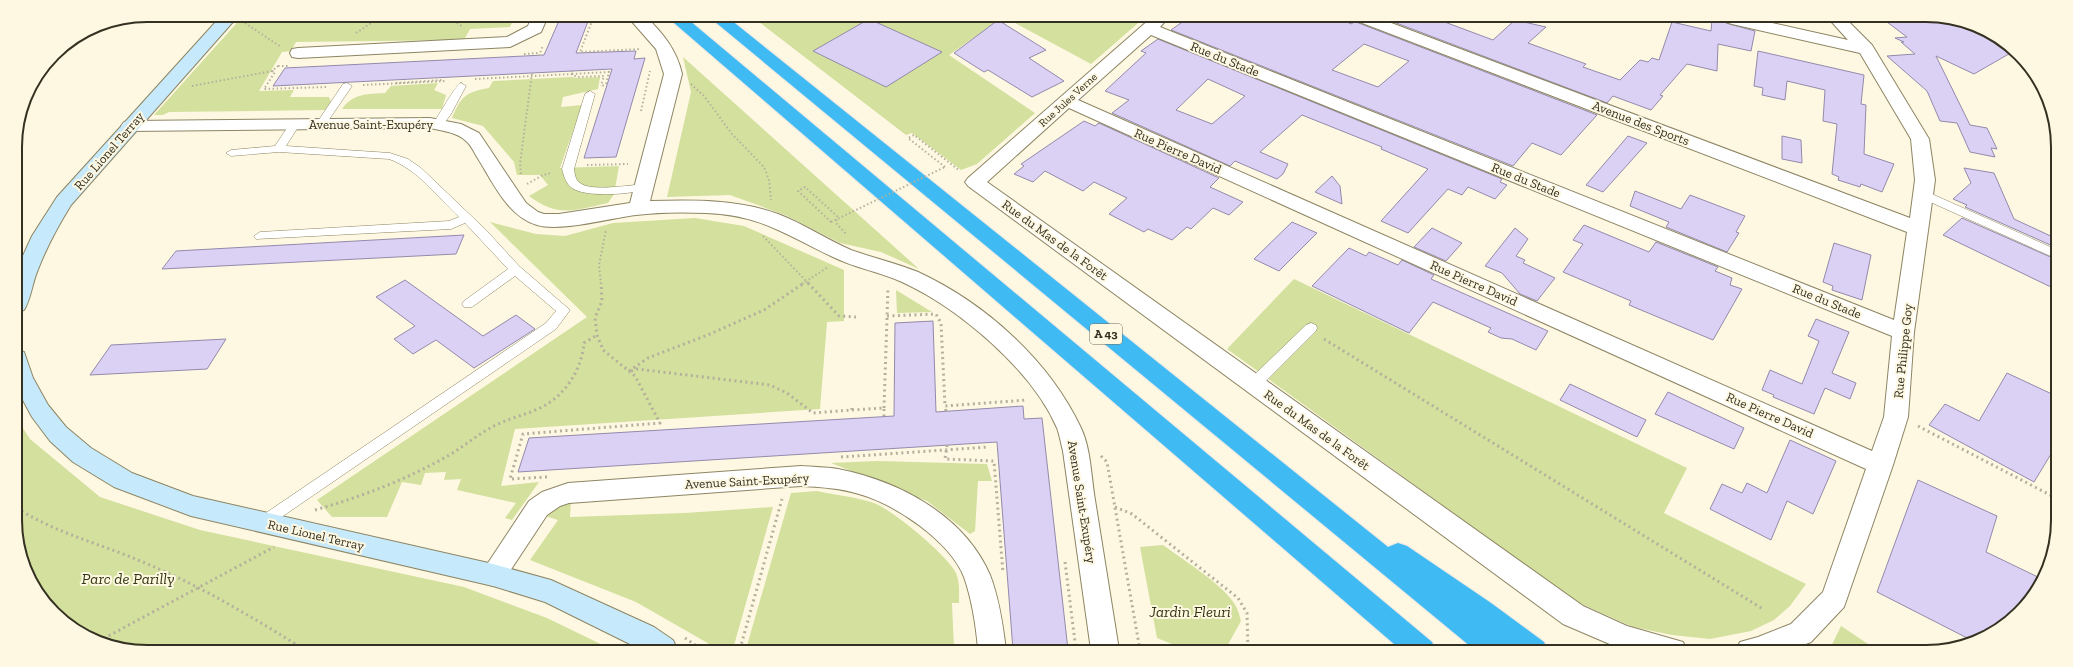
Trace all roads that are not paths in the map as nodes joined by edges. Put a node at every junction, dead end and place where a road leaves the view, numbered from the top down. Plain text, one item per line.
1 (233, 22) edge
2 (538, 22) edge
3 (642, 22) edge
4 (681, 22) edge
5 (723, 22) edge
6 (1374, 22) edge
7 (1745, 22) edge
8 (1840, 22) edge
9 (1154, 23) edge
10 (1866, 49) junction
11 (298, 53) road end
12 (347, 86) road end
13 (461, 86) dead end
14 (590, 94) dead end
15 (1067, 101) junction
16 (295, 124) junction
17 (321, 124) junction
18 (438, 124) junction
19 (130, 126) junction
20 (279, 149) junction
21 (232, 153) dead end
22 (975, 182) joint
23 (645, 187) junction
24 (1923, 194) junction
25 (639, 208) junction
26 (466, 218) junction
27 (1919, 228) junction
28 (260, 236) dead end
29 (2051, 252) edge
30 (515, 269) junction
31 (22, 287) edge
32 (468, 304) dead end
33 (1310, 329) road end
34 (1903, 332) junction
35 (22, 378) edge
36 (1254, 384) junction
37 (1258, 457) junction
38 (1881, 464) junction
39 (262, 523) junction
40 (493, 575) junction
41 (657, 645) edge
42 (992, 645) edge
43 (1104, 645) edge
44 (1416, 645) edge
45 (1490, 645) edge
46 (1526, 645) edge
47 (1644, 645) edge
48 (1771, 645) edge

1 - 19 main road, Rue Lionel Terray
2 - 11 street
3 - 23 street
4 - 44 highway, A 43
5 - 37 highway, A 43
6 - 27 street, Avenue des Sports
7 - 10 street
8 - 10 street, Rue Philippe Goy
9 - 15 street, Rue Jules Verne
9 - 34 street, Rue du Stade
10 - 24 street, Rue Philippe Goy
12 - 17 lane
13 - 18 lane
14 - 23 lane
15 - 22 street, Rue Jules Verne
15 - 38 street, Rue Pierre David
16 - 17 street, Avenue Saint-Exupéry
16 - 19 street, Avenue Saint-Exupéry
16 - 20 lane
17 - 18 street, Avenue Saint-Exupéry
18 - 25 street, Avenue Saint-Exupéry
19 - 31 main road, Rue Lionel Terray
20 - 21 lane
20 - 26 lane
22 - 36 street, Rue du Mas de la Forêt
23 - 25 street
24 - 27 street, Rue Philippe Goy
24 - 29 lane
25 - 43 street, Avenue Saint-Exupéry
26 - 28 lane
26 - 30 lane
27 - 34 street, Rue Philippe Goy
30 - 32 lane
30 - 39 lane
33 - 36 lane
34 - 38 street, Rue Philippe Goy
35 - 39 main road, Rue Lionel Terray
36 - 47 street, Rue du Mas de la Forêt
37 - 45 highway, A 43
37 - 46 highway
38 - 48 street, Rue Philippe Goy
39 - 40 main road, Rue Lionel Terray
40 - 41 main road, Rue Lionel Terray
40 - 42 street, Avenue Saint-Exupéry

